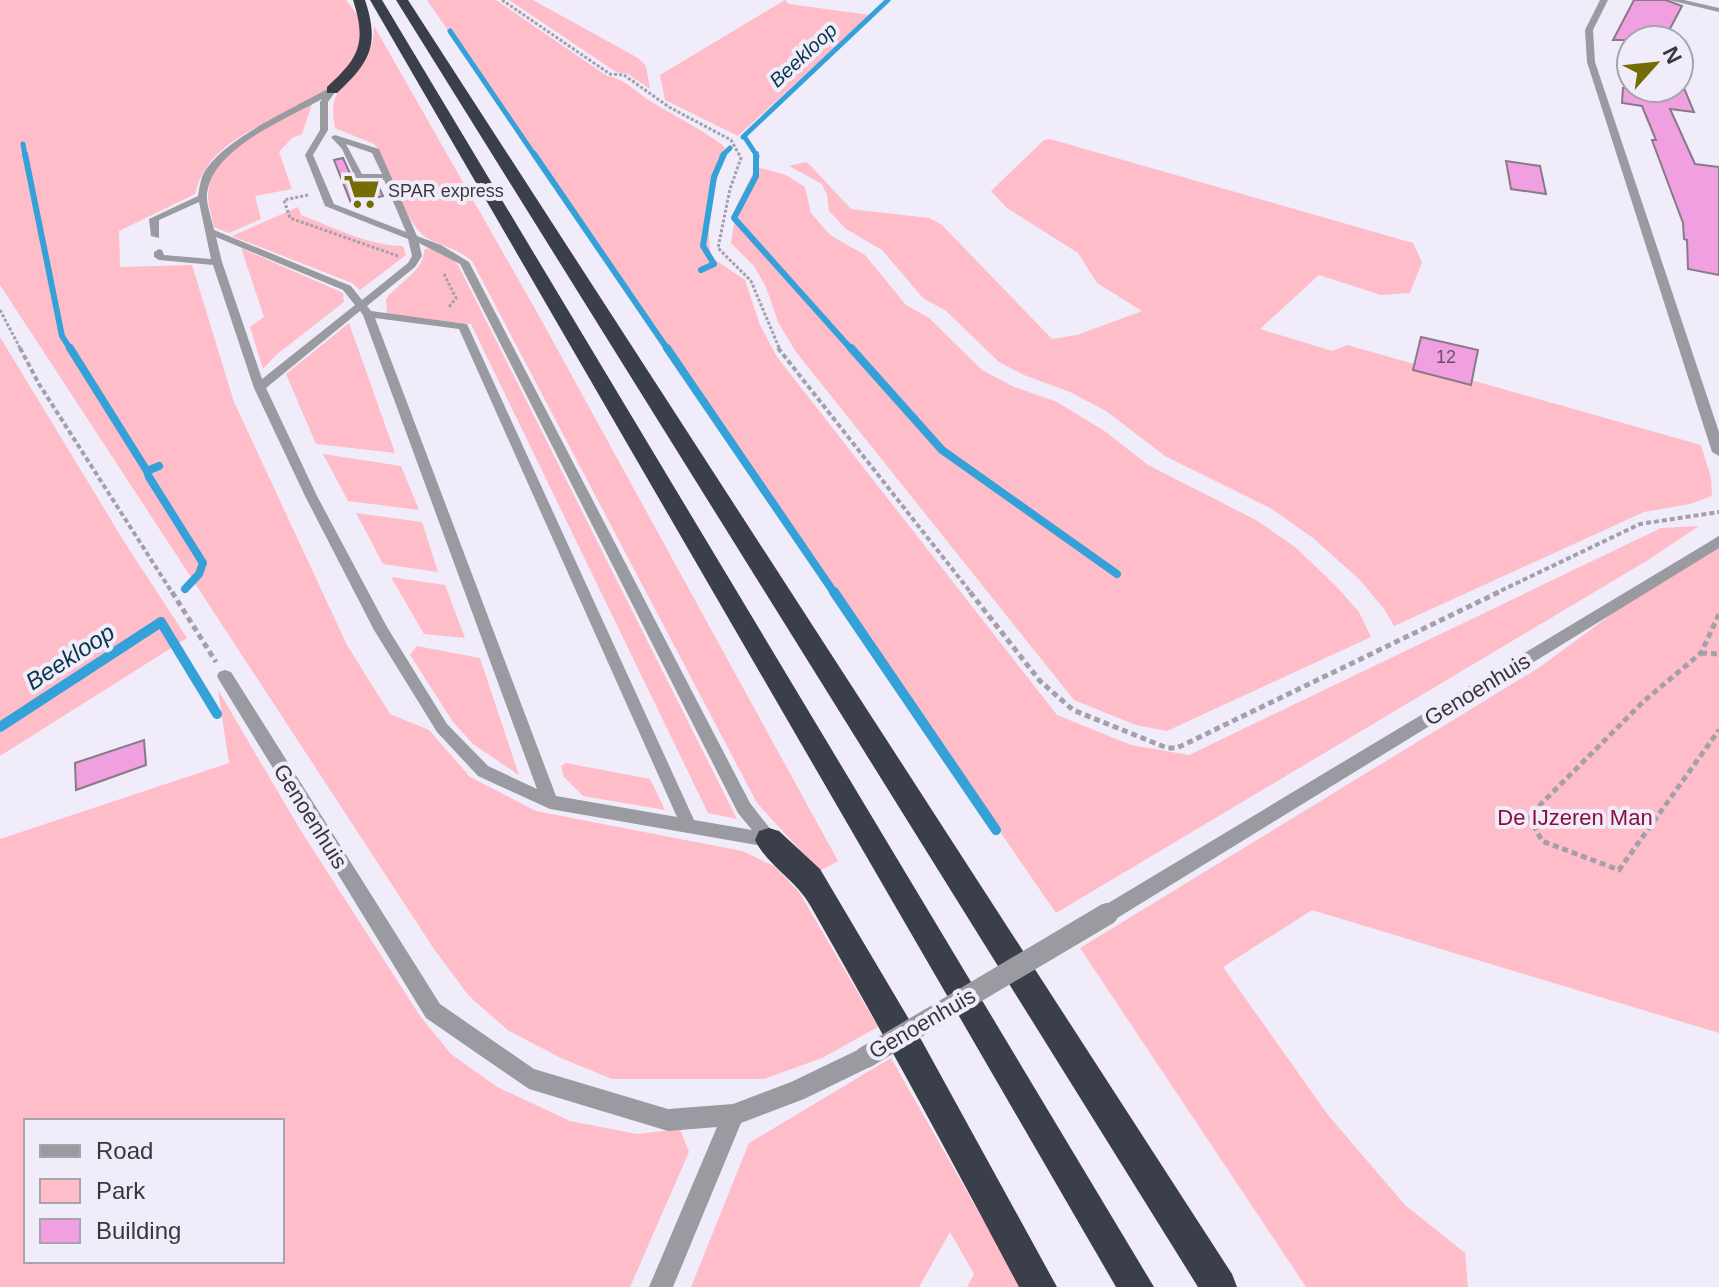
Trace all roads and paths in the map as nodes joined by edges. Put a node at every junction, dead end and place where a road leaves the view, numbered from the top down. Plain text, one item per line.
1 (359, 0) edge
2 (376, 0) edge
3 (402, 0) edge
4 (502, 0) edge
5 (1604, 0) edge
6 (1673, 0) edge
7 (1719, 10) edge
8 (332, 90) junction
9 (324, 130) junction
10 (335, 137) junction
11 (387, 177) junction
12 (324, 192) junction
13 (202, 197) junction
14 (209, 231) junction
15 (156, 236) dead end
16 (415, 240) junction
17 (159, 252) dead end
18 (415, 261) junction
19 (217, 262) junction
20 (0, 310) edge
21 (364, 310) junction
22 (439, 323) junction
23 (260, 388) junction
24 (1719, 452) edge
25 (1719, 512) edge
26 (1719, 541) edge
27 (1719, 614) edge
28 (1701, 653) junction
29 (1719, 654) edge
30 (225, 676) joint
31 (1719, 730) edge
32 (550, 802) junction
33 (690, 828) junction
34 (769, 840) junction
35 (733, 1115) junction
36 (661, 1287) edge
37 (1039, 1287) edge
38 (1136, 1287) edge
39 (1219, 1287) edge

1 - 8 highway
2 - 38 highway
3 - 39 highway
4 - 25 path
5 - 24 street
6 - 7 street
8 - 9 lane
8 - 13 lane
9 - 10 lane
9 - 12 lane
10 - 11 lane
10 - 11 lane
11 - 16 lane
12 - 16 lane
12 - 18 path
13 - 14 lane
13 - 15 lane
14 - 19 lane
14 - 21 lane
16 - 18 lane
16 - 34 lane
17 - 19 lane
18 - 21 lane
18 - 22 path
19 - 23 lane
20 - 30 path
21 - 22 lane
21 - 23 lane
21 - 32 lane
22 - 33 lane
23 - 32 lane
26 - 35 street, Genoenhuis, bridge
27 - 28 path
28 - 29 path
28 - 31 path
30 - 35 street, Genoenhuis
32 - 33 lane
33 - 34 lane
34 - 37 highway
35 - 36 street

